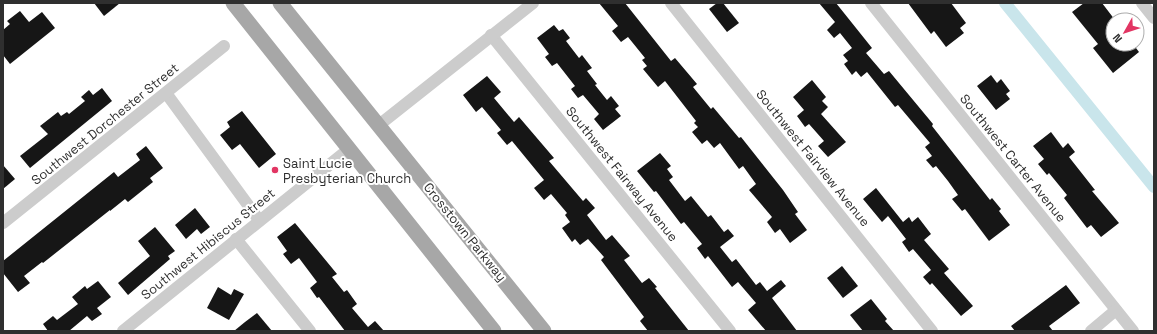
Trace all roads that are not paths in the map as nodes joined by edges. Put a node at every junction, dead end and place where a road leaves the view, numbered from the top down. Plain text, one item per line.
1 (233, 3) edge
2 (280, 3) edge
3 (533, 3) edge
4 (671, 3) edge
5 (871, 3) edge
6 (1142, 3) edge
7 (1154, 18) edge
8 (491, 35) junction
9 (224, 46) dead end
10 (166, 93) junction
11 (379, 125) junction
12 (349, 149) junction
13 (259, 220) junction
14 (3, 223) edge
15 (236, 239) junction
16 (1116, 310) junction
17 (123, 331) edge
18 (310, 331) edge
19 (494, 331) edge
20 (544, 331) edge
21 (730, 331) edge
22 (932, 331) edge
23 (1091, 331) edge
24 (1133, 331) edge

1 - 12 main road
2 - 11 main road, Crosstown Parkway
3 - 8 street
4 - 22 street, Southwest Fairview Avenue
5 - 16 street, Southwest Carter Avenue
6 - 7 street
8 - 11 street
8 - 21 street, Southwest Fairway Avenue
9 - 10 street, Southwest Dorchester Street
10 - 13 street
10 - 14 street, Southwest Dorchester Street
11 - 20 main road, Crosstown Parkway
12 - 13 street, Southwest Hibiscus Street
12 - 19 main road
13 - 15 street, Southwest Hibiscus Street
15 - 17 street, Southwest Hibiscus Street
15 - 18 street
16 - 23 street
16 - 24 street, Southwest Carter Avenue

